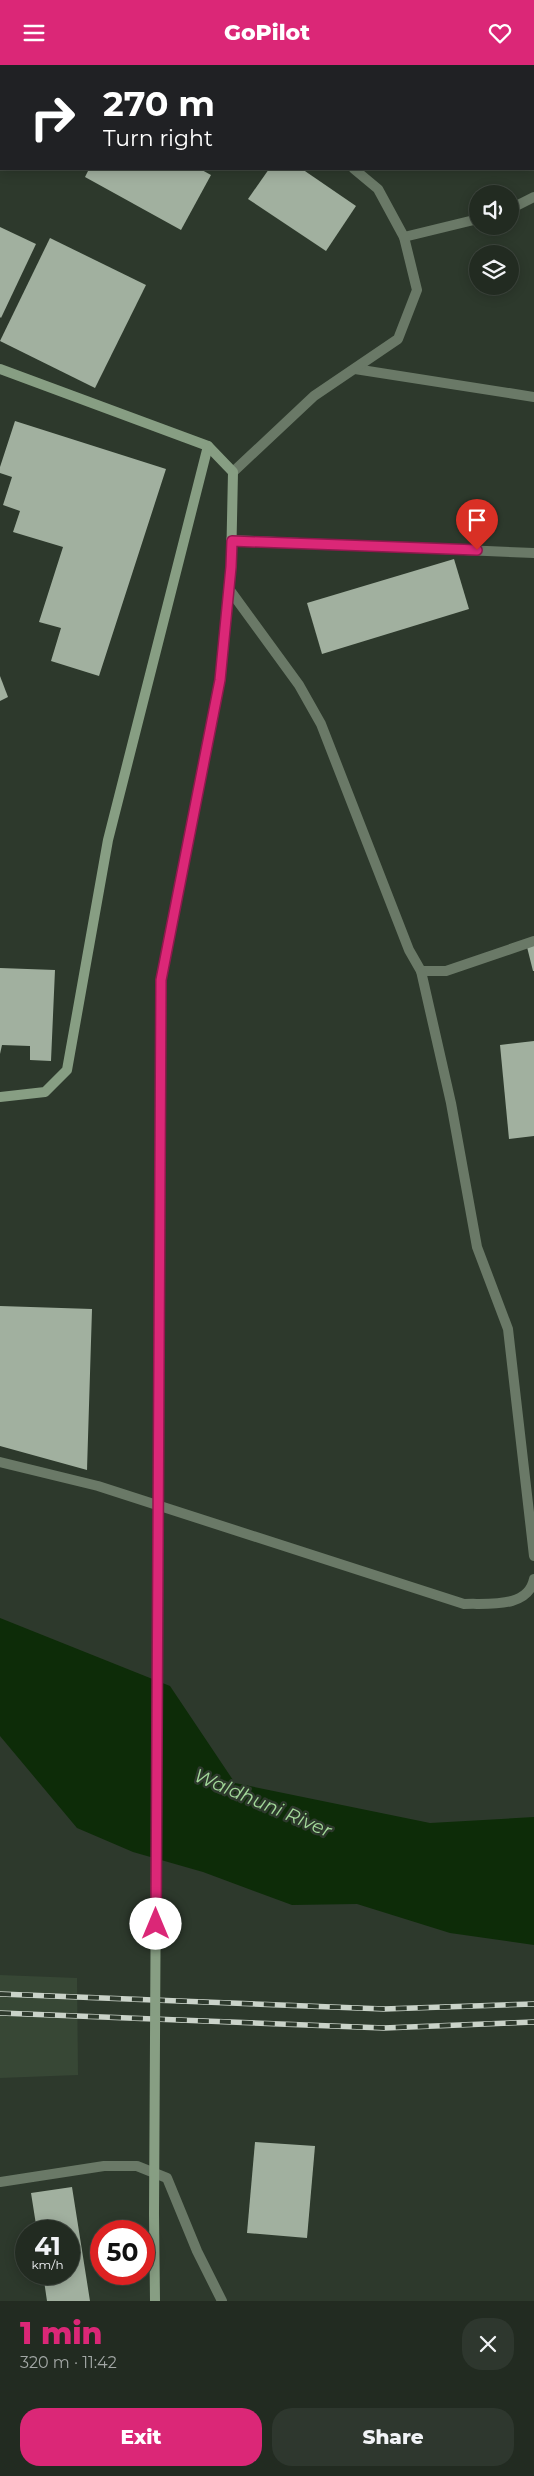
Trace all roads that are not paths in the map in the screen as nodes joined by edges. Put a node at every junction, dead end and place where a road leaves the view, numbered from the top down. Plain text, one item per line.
1 (355, 170) edge
2 (534, 197) edge
3 (519, 204) edge
4 (469, 221) edge
5 (404, 237) junction
6 (0, 369) edge
7 (355, 369) junction
8 (534, 397) edge
9 (208, 447) junction
10 (233, 472) junction
11 (232, 541) junction
12 (534, 553) edge
13 (229, 589) junction
14 (534, 941) edge
15 (422, 971) junction
16 (0, 1097) edge
17 (0, 1462) edge
18 (534, 1556) edge
19 (534, 1579) edge
20 (0, 2182) edge
21 (155, 2301) edge
22 (222, 2301) edge

1 - 5 street
2 - 3 street
4 - 5 street
5 - 7 street
6 - 9 main road
7 - 8 street
7 - 10 street
9 - 10 main road
9 - 16 main road
10 - 11 main road
11 - 12 street
11 - 13 main road
13 - 15 street
13 - 21 main road, bridge
14 - 15 street
15 - 18 street
17 - 19 street
20 - 22 street

